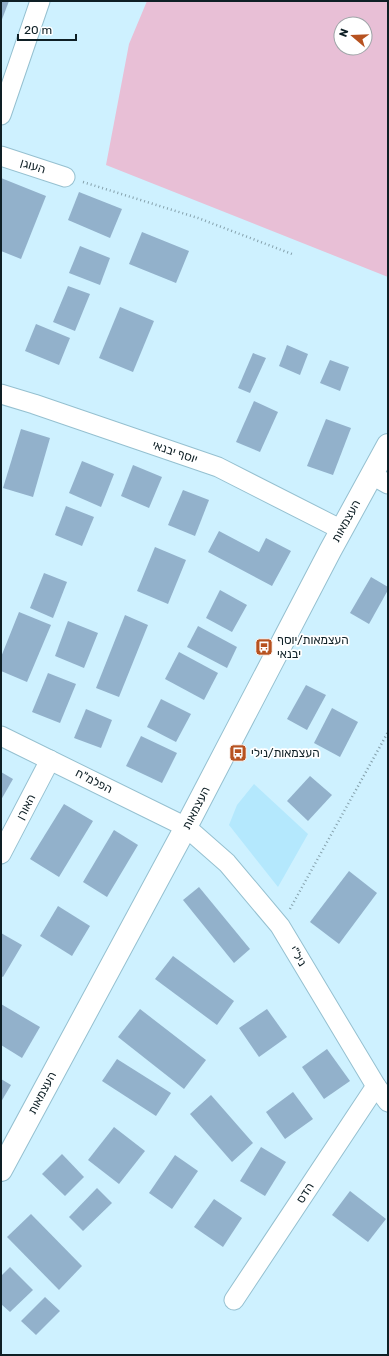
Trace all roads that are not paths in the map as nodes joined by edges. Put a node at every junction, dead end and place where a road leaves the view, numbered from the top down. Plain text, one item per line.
1 (40, 1) edge
2 (1, 115) edge
3 (1, 156) edge
4 (65, 176) road end
5 (1, 394) edge
6 (388, 445) edge
7 (380, 480) edge
8 (342, 530) junction
9 (1, 736) edge
10 (50, 760) junction
11 (186, 828) junction
12 (1, 854) edge
13 (376, 1086) junction
14 (388, 1102) edge
15 (1, 1170) edge
16 (234, 1300) dead end

1 - 2 street
3 - 4 street, העוגן
5 - 8 street, יוסף יבנאי
6 - 7 street, העצמאות
7 - 8 street, העצמאות
8 - 11 street, העצמאות
9 - 10 street, הפלמ"ח
10 - 11 street, הפלמ"ח
10 - 12 street, האורן
11 - 13 street, ניל"י
11 - 15 street, העצמאות
13 - 14 street, ניל"י
13 - 16 street, הדס

